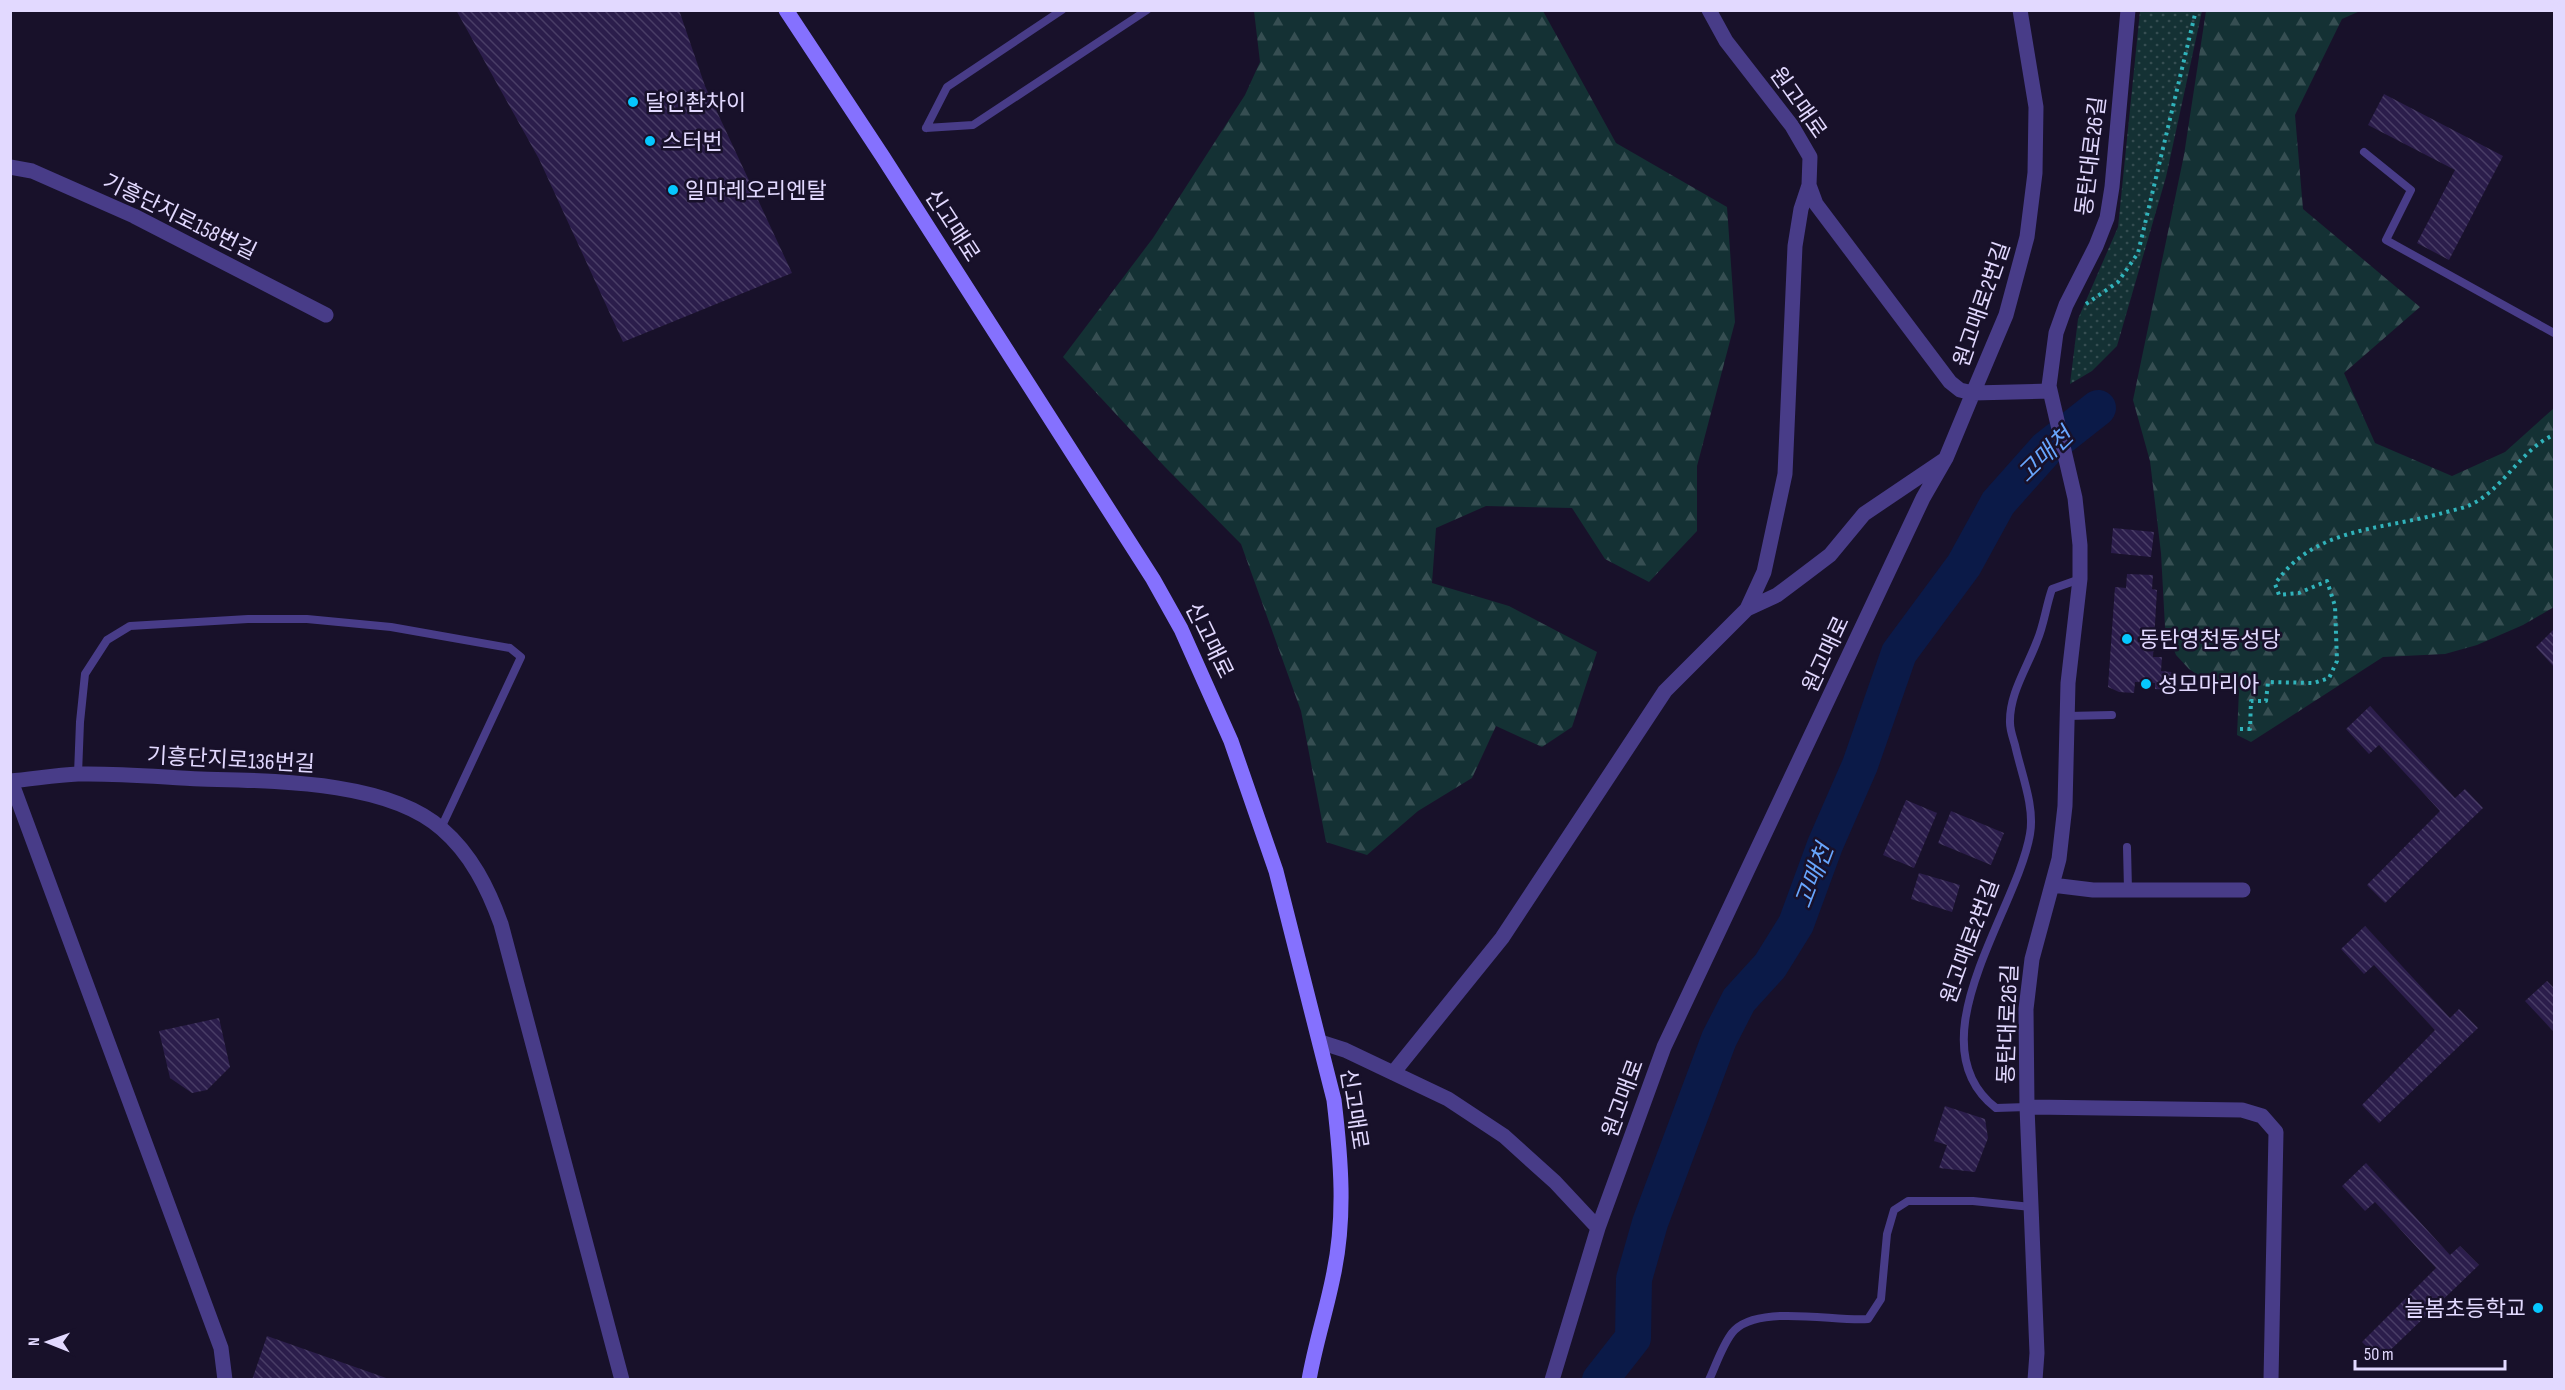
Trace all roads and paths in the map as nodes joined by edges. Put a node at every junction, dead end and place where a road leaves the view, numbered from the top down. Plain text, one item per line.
1 (786, 10) edge
2 (1062, 10) edge
3 (1148, 10) edge
4 (1709, 10) edge
5 (2020, 10) edge
6 (2128, 10) edge
7 (2196, 10) edge
8 (2364, 152) dead end
9 (10, 167) edge
10 (1809, 185) junction
11 (326, 315) dead end
12 (2062, 316) junction
13 (2554, 333) edge
14 (1973, 393) junction
15 (2052, 397) junction
16 (2554, 435) edge
17 (1947, 458) junction
18 (2080, 579) junction
19 (1747, 609) junction
20 (2112, 715) dead end
21 (2067, 716) junction
22 (2240, 729) dead end
23 (78, 774) junction
24 (11, 781) edge
25 (441, 828) junction
26 (2127, 847) dead end
27 (2052, 885) junction
28 (2128, 890) junction
29 (2243, 890) dead end
30 (1320, 1042) junction
31 (1393, 1073) junction
32 (2027, 1107) junction
33 (2031, 1207) junction
34 (1598, 1228) junction
35 (225, 1380) edge
36 (622, 1380) edge
37 (1309, 1380) edge
38 (1552, 1380) edge
39 (1709, 1380) edge
40 (2035, 1380) edge
41 (2271, 1380) edge

1 - 30 street, 신고매로
2 - 3 lane
4 - 10 street, 원고매로
5 - 14 street, 원고매로2번길
6 - 12 street, 동탄대로26길
7 - 12 path
8 - 13 lane
9 - 11 street, 기흥단지로158번길
10 - 14 street, 원고매로
10 - 19 street
12 - 15 street, 동탄대로26길
14 - 15 street, 원고매로2번길
14 - 17 street, 원고매로
15 - 18 street, 동탄대로26길
16 - 22 path
17 - 19 street
17 - 34 street, 원고매로
18 - 21 street, 동탄대로26길
18 - 32 lane, 원고매로2번길
19 - 31 street
20 - 21 lane
21 - 27 street, 동탄대로26길
23 - 24 street, 기흥단지로136번길
23 - 25 street, 기흥단지로136번길
23 - 25 lane
24 - 35 street
25 - 36 street, 기흥단지로136번길
26 - 28 lane
27 - 28 street
27 - 32 street, 동탄대로26길
28 - 29 street
30 - 31 street
30 - 37 street, 신고매로
31 - 34 street
32 - 33 street
32 - 41 street, 동탄대로26길
33 - 39 lane
33 - 40 street
34 - 38 street, 원고매로

